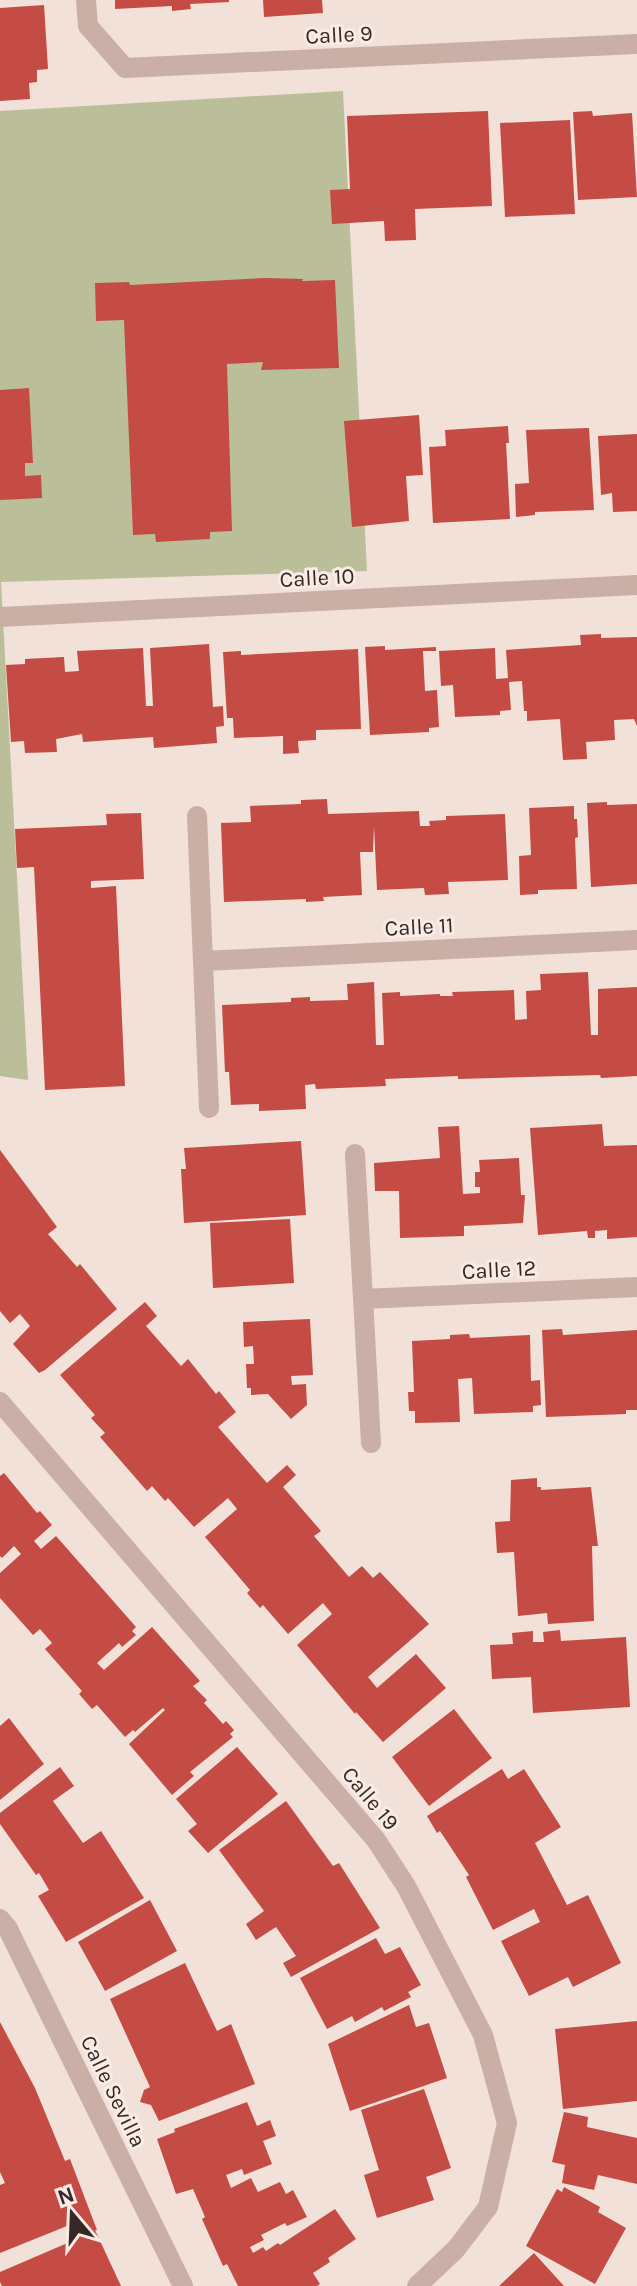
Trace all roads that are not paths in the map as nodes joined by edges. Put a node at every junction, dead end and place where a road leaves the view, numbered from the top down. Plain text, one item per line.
1 (86, 0) edge
2 (637, 44) edge
3 (637, 585) edge
4 (0, 617) edge
5 (197, 816) dead end
6 (637, 940) edge
7 (203, 961) junction
8 (209, 1108) dead end
9 (355, 1154) dead end
10 (637, 1287) edge
11 (363, 1299) junction
12 (0, 1402) edge
13 (371, 1443) dead end
14 (0, 1919) edge
15 (183, 2286) edge
16 (417, 2286) edge

1 - 2 street, Calle 9
3 - 4 street, Calle 10
5 - 7 street
6 - 7 street, Calle 11
7 - 8 street
9 - 11 street
10 - 11 street, Calle 12
11 - 13 street
12 - 16 street, Calle 19
14 - 15 street, Calle Sevilla

